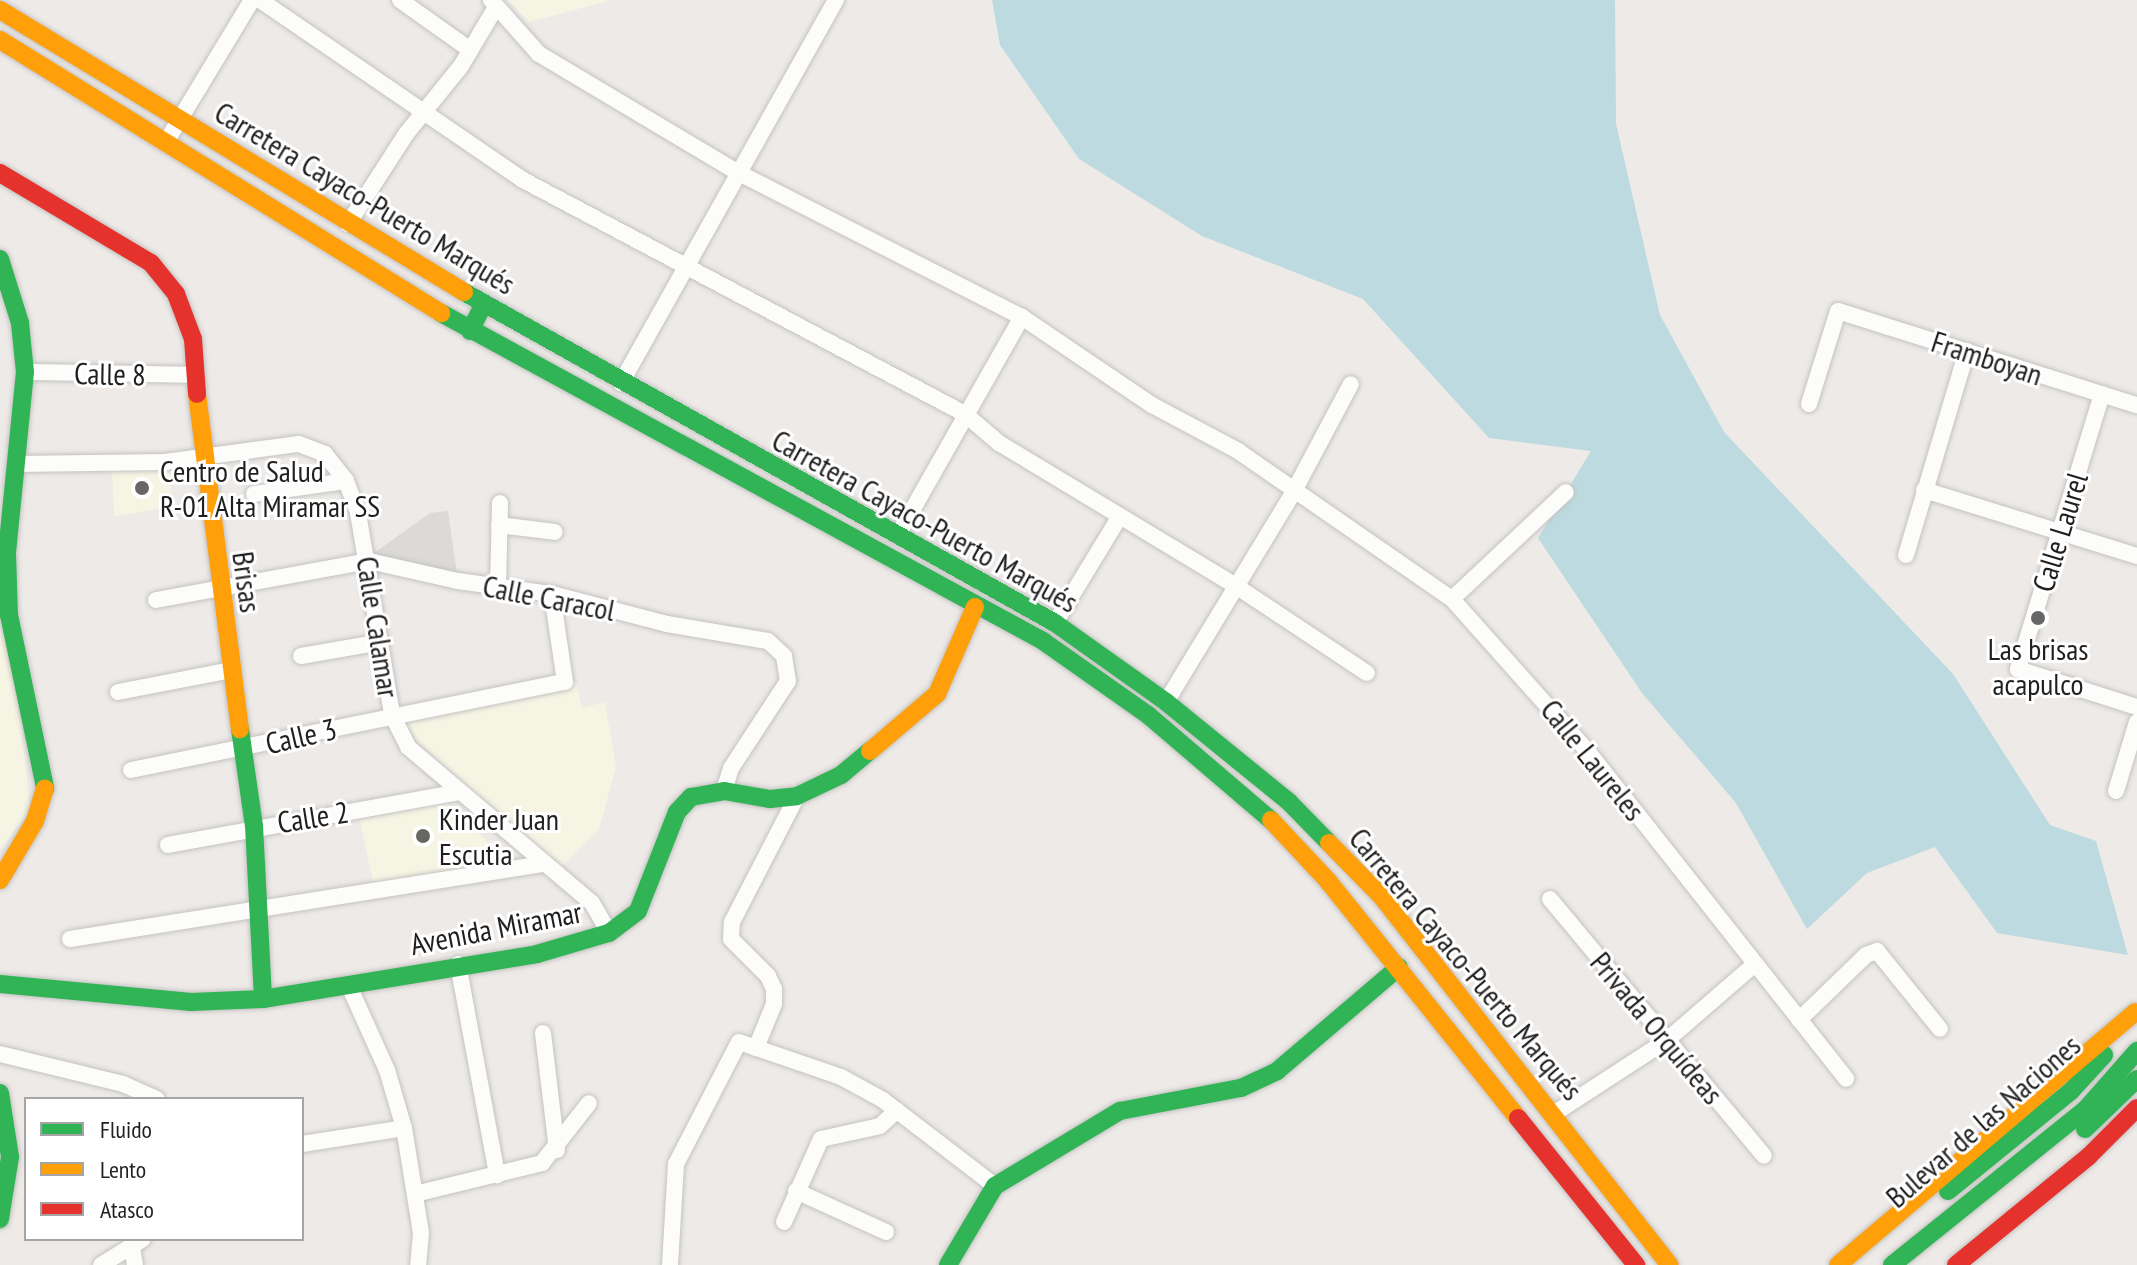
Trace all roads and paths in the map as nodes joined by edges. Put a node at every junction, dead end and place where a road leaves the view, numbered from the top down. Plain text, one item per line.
1 (252, 0) edge
2 (260, 0) edge
3 (400, 0) edge
4 (836, 0) edge
5 (494, 3) edge
6 (0, 10) edge
7 (2, 45) edge
8 (469, 49) junction
9 (423, 116) junction
10 (180, 119) junction
11 (166, 142) junction
12 (737, 172) junction
13 (0, 173) edge
14 (348, 224) junction
15 (0, 259) edge
16 (683, 269) junction
17 (484, 304) junction
18 (1022, 317) junction
19 (470, 331) junction
20 (1967, 351) junction
21 (25, 372) junction
22 (195, 375) junction
23 (621, 383) junction
24 (1351, 384) dead end
25 (2102, 394) junction
26 (1809, 404) dead end
27 (2137, 405) edge
28 (965, 414) junction
29 (201, 456) junction
30 (16, 464) junction
31 (346, 481) junction
32 (1924, 490) junction
33 (1566, 492) dead end
34 (1293, 493) junction
35 (254, 494) dead end
36 (500, 503) dead end
37 (1120, 516) junction
38 (499, 525) junction
39 (555, 532) dead end
40 (2060, 532) junction
41 (898, 535) junction
42 (1906, 555) dead end
43 (2137, 556) edge
44 (369, 561) junction
45 (498, 586) junction
46 (1236, 586) junction
47 (220, 591) junction
48 (552, 594) junction
49 (1452, 599) junction
50 (156, 600) dead end
51 (975, 607) junction
52 (1055, 623) junction
53 (381, 642) junction
54 (301, 656) dead end
55 (231, 670) junction
56 (1367, 673) dead end
57 (118, 692) dead end
58 (1166, 702) junction
59 (2137, 707) edge
60 (392, 715) junction
61 (2137, 722) edge
62 (243, 750) junction
63 (131, 770) dead end
64 (724, 791) junction
65 (2116, 791) dead end
66 (459, 792) junction
67 (797, 796) junction
68 (254, 826) junction
69 (168, 845) dead end
70 (542, 864) junction
71 (0, 880) edge
72 (1328, 881) junction
73 (1550, 899) dead end
74 (258, 909) junction
75 (609, 933) junction
76 (70, 939) dead end
77 (458, 964) junction
78 (1755, 964) junction
79 (1399, 967) junction
80 (0, 984) edge
81 (349, 986) junction
82 (263, 999) junction
83 (2136, 1011) edge
84 (1799, 1020) junction
85 (1940, 1029) dead end
86 (543, 1033) dead end
87 (1666, 1041) junction
88 (756, 1048) junction
89 (2137, 1051) edge
90 (0, 1054) edge
91 (1846, 1079) dead end
92 (2137, 1079) edge
93 (0, 1093) edge
94 (152, 1097) edge
95 (589, 1103) dead end
96 (2137, 1108) edge
97 (897, 1110) junction
98 (1549, 1117) junction
99 (404, 1128) junction
100 (304, 1144) edge
101 (557, 1150) junction
102 (1764, 1156) dead end
103 (5, 1158) edge
104 (497, 1175) junction
105 (995, 1186) junction
106 (796, 1191) junction
107 (415, 1194) junction
108 (0, 1219) edge
109 (784, 1222) dead end
110 (886, 1232) dead end
111 (138, 1243) edge
112 (101, 1265) edge
113 (135, 1265) edge
114 (418, 1265) edge
115 (670, 1265) edge
116 (948, 1265) edge
117 (1636, 1265) edge
118 (1657, 1265) edge
119 (1669, 1265) edge
120 (1838, 1265) edge
121 (1856, 1265) edge
122 (1892, 1265) edge
123 (1909, 1265) edge
124 (1956, 1265) edge

1 - 10 street
2 - 9 street
3 - 8 street
4 - 12 street
5 - 8 street
5 - 12 street, Calle Laureles
6 - 10 main road, Carretera Cayaco-Puerto Marqués
7 - 11 main road, Carretera Cayaco-Puerto Marqués
8 - 9 street
9 - 14 street
9 - 16 street
10 - 11 street
10 - 14 main road, Carretera Cayaco-Puerto Marqués
11 - 19 main road, Carretera Cayaco-Puerto Marqués
12 - 16 street
12 - 18 street, Calle Laureles
13 - 22 main road, Brisas
14 - 17 main road, Carretera Cayaco-Puerto Marqués
15 - 21 main road
16 - 23 street
16 - 28 street
17 - 19 main road
17 - 23 main road, Carretera Cayaco-Puerto Marqués
18 - 28 street
18 - 34 street, Calle Laureles
19 - 51 main road, Carretera Cayaco-Puerto Marqués
20 - 25 street, Framboyan
20 - 26 street, Framboyan
20 - 32 street
21 - 22 street, Calle 8
21 - 30 main road
22 - 29 main road, Brisas
23 - 41 main road, Carretera Cayaco-Puerto Marqués
24 - 34 street
25 - 27 street, Framboyan
25 - 40 street, Calle Laurel
28 - 37 street
28 - 41 street
29 - 30 street, Calle Calamar
29 - 31 street, Calle Calamar
29 - 47 main road, Brisas
30 - 71 main road
31 - 35 street
31 - 44 street, Calle Calamar
32 - 40 street
32 - 42 street
33 - 49 street
34 - 46 street
34 - 49 street, Calle Laureles
36 - 38 street
37 - 46 street
37 - 52 street
38 - 39 street
38 - 45 street
40 - 43 street
40 - 59 street, Calle Laurel
41 - 52 main road, Carretera Cayaco-Puerto Marqués
44 - 45 street, Calle Caracol
44 - 47 street, Calle Caracol
44 - 53 street, Calle Calamar
45 - 48 street, Calle Caracol
46 - 56 street
46 - 58 street
47 - 50 street, Calle Caracol
47 - 55 main road, Brisas
48 - 60 street, Calle 3
48 - 64 street, Calle Caracol
49 - 78 street, Calle Laureles
51 - 67 main road, Avenida Miramar
51 - 72 main road, Carretera Cayaco-Puerto Marqués
52 - 58 main road, Carretera Cayaco-Puerto Marqués
53 - 54 street
53 - 60 street, Calle Calamar
55 - 57 street
55 - 62 main road, Brisas
58 - 98 main road, Carretera Cayaco-Puerto Marqués
60 - 62 street, Calle 3
60 - 66 street, Calle Calamar
61 - 65 street
62 - 63 street, Calle 3
62 - 68 main road, Brisas
64 - 67 main road, Avenida Miramar
64 - 75 main road, Avenida Miramar
66 - 68 street, Calle 2
66 - 70 street, Calle Calamar
67 - 88 street
68 - 69 street, Calle 2
68 - 74 main road, Brisas
70 - 74 street
70 - 75 street, Calle Calamar
72 - 79 main road, Carretera Cayaco-Puerto Marqués
72 - 98 main road
73 - 87 street, Privada Orquídeas
74 - 76 street
74 - 82 main road, Brisas
75 - 77 main road, Avenida Miramar
77 - 81 main road, Avenida Miramar
77 - 104 street
78 - 84 street, Calle Laureles
78 - 87 street
79 - 105 main road
79 - 117 main road, Carretera Cayaco-Puerto Marqués
80 - 82 main road, Avenida Miramar
81 - 82 main road, Avenida Miramar
81 - 99 street
83 - 120 main road
83 - 121 main road, Bulevar de las Naciones
84 - 85 street
84 - 91 street, Calle Laureles
86 - 101 street
87 - 98 street
87 - 102 street, Privada Orquídeas
88 - 97 street
88 - 115 street
89 - 122 main road, Bulevar de las Naciones
90 - 94 street
92 - 123 main road
93 - 103 main road
95 - 101 street
96 - 124 main road
97 - 105 street
97 - 106 street
98 - 118 main road
98 - 119 main road, Carretera Cayaco-Puerto Marqués
99 - 100 street
99 - 107 street
101 - 104 street
103 - 108 main road
104 - 107 street
105 - 116 main road
106 - 109 street
106 - 110 street
107 - 114 street
111 - 112 street
111 - 113 street

